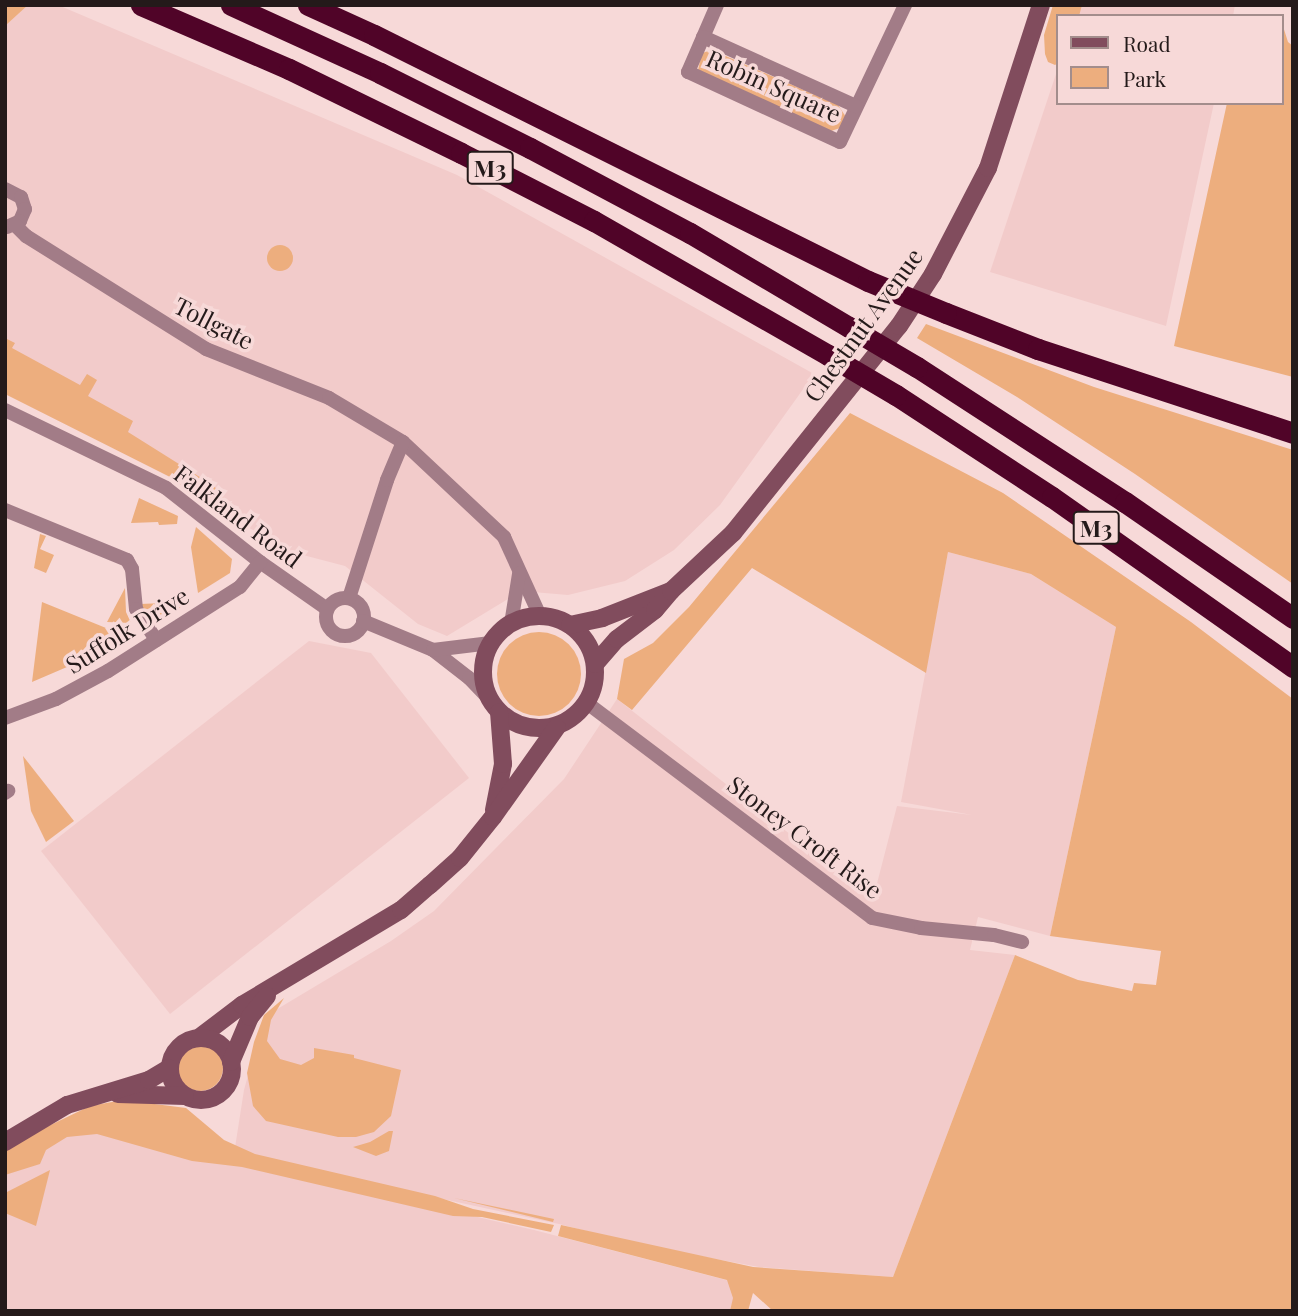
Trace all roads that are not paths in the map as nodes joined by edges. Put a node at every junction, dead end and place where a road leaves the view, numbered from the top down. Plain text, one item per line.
1 (141, 5) edge
2 (232, 5) edge
3 (308, 5) edge
4 (717, 5) edge
5 (905, 5) edge
6 (1041, 5) edge
7 (703, 37) junction
8 (856, 106) junction
9 (5, 189) edge
10 (10, 226) edge
11 (5, 410) edge
12 (1293, 433) edge
13 (403, 442) junction
14 (5, 510) edge
15 (260, 562) junction
16 (519, 574) junction
17 (671, 591) junction
18 (349, 598) junction
19 (327, 609) junction
20 (540, 616) junction
21 (1293, 618) edge
22 (363, 621) junction
23 (511, 624) junction
24 (570, 625) junction
25 (156, 640) junction
26 (491, 643) junction
27 (433, 650) junction
28 (595, 664) junction
29 (1293, 667) edge
30 (587, 704) junction
31 (494, 706) junction
32 (5, 718) edge
33 (557, 727) junction
34 (493, 817) junction
35 (1022, 942) dead end
36 (272, 990) junction
37 (200, 1037) junction
38 (231, 1062) junction
39 (169, 1068) junction
40 (104, 1092) junction
41 (185, 1096) junction
42 (5, 1142) edge

1 - 29 highway, M3, bridge
2 - 21 highway, M3, bridge
3 - 12 highway, bridge
4 - 7 street, Robin Square
5 - 8 street, Robin Square
6 - 17 street, Chestnut Avenue
7 - 8 street, Robin Square
7 - 8 street, Robin Square
9 - 10 street
10 - 13 street, Tollgate
11 - 15 street, Falkland Road
13 - 16 street, Tollgate
13 - 18 street
14 - 25 street
15 - 19 street, Falkland Road
15 - 25 street, Suffolk Drive
16 - 20 street, Tollgate
16 - 23 street
17 - 24 street, Chestnut Avenue
17 - 28 street, Chestnut Avenue
18 - 19 street
18 - 22 street
19 - 22 street
20 - 23 street
20 - 24 street
22 - 27 street
23 - 26 street
24 - 28 street
25 - 32 street, Suffolk Drive
26 - 27 street
26 - 31 street
27 - 31 street
28 - 30 street
30 - 33 street
30 - 35 street, Stoney Croft Rise
31 - 33 street
31 - 34 street
33 - 34 street
34 - 36 street
36 - 37 street
36 - 38 street
37 - 38 street
37 - 39 street
38 - 41 street
39 - 40 street
39 - 41 street
40 - 41 street
40 - 42 street

